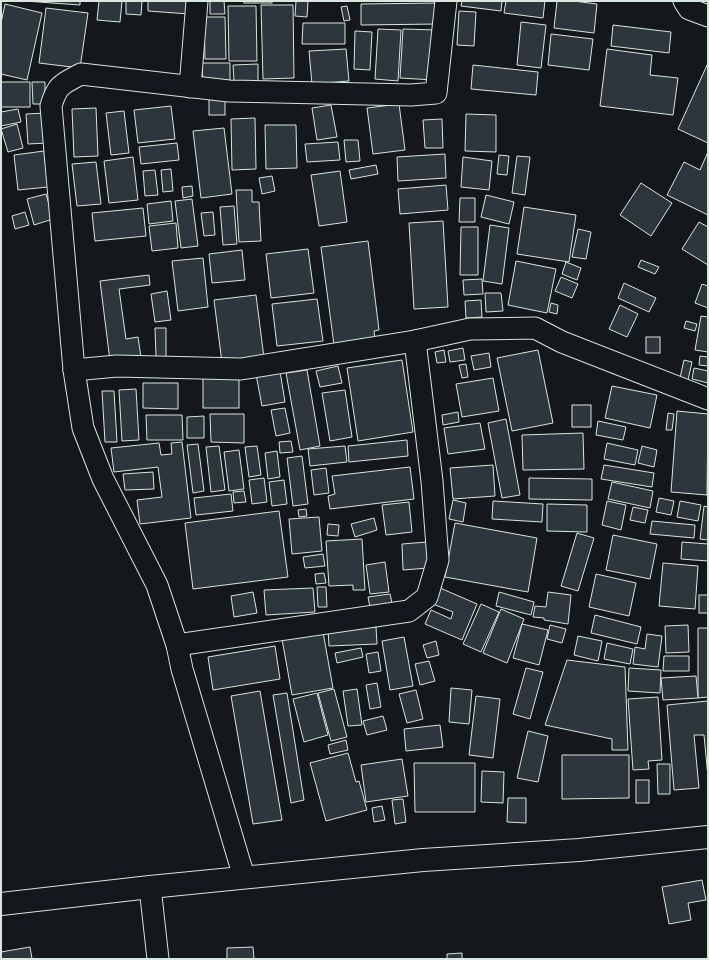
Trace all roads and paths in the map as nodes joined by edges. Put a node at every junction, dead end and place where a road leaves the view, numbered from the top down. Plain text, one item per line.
1 (197, 1) edge
2 (446, 1) edge
3 (684, 1) edge
4 (708, 16) edge
5 (190, 87) junction
6 (415, 341) junction
7 (74, 370) junction
8 (708, 399) edge
9 (177, 645) junction
10 (708, 837) edge
11 (244, 877) junction
12 (150, 887) junction
13 (1, 904) edge
14 (158, 959) edge

1 - 5 street
2 - 5 street
3 - 4 street
5 - 7 street
6 - 7 street
6 - 8 street
6 - 9 street
7 - 9 street
9 - 11 street
10 - 11 street
11 - 12 street
12 - 13 street
12 - 14 street

